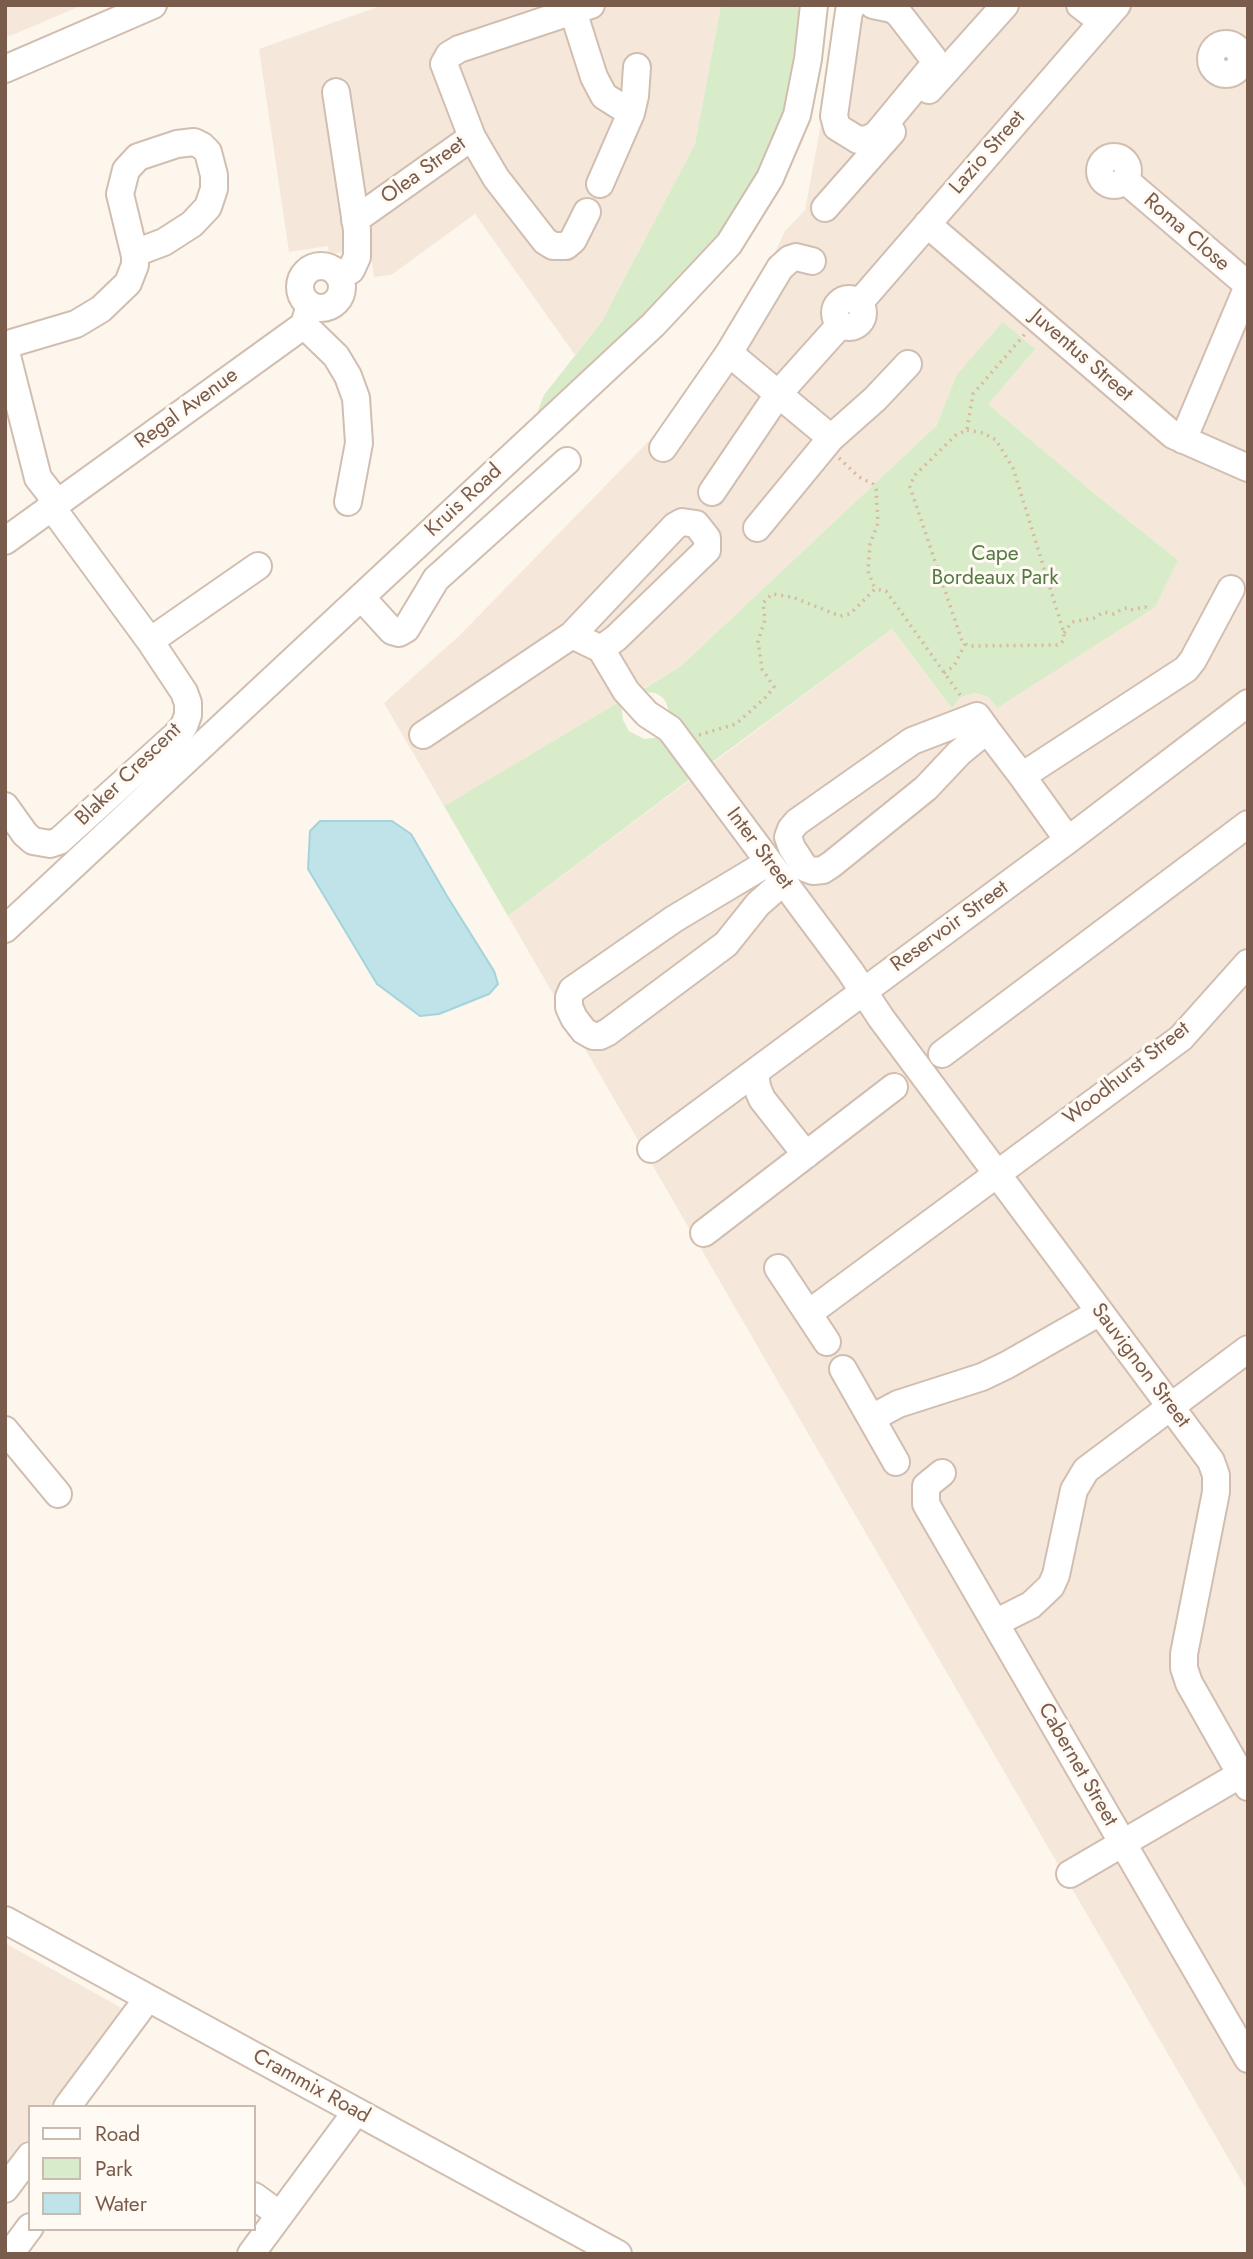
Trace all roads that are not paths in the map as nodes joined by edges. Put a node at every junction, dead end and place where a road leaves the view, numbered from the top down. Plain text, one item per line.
1 (153, 5) edge
2 (814, 5) edge
3 (853, 5) edge
4 (873, 5) edge
5 (1005, 5) edge
6 (1080, 5) edge
7 (582, 8) edge
8 (903, 10) edge
9 (1109, 14) edge
10 (637, 67) dead end
11 (5, 69) edge
12 (336, 92) dead end
13 (631, 113) junction
14 (472, 137) junction
15 (1125, 180) dead end
16 (600, 184) dead end
17 (825, 208) dead end
18 (587, 212) dead end
19 (927, 223) junction
20 (356, 231) junction
21 (135, 253) dead end
22 (813, 261) dead end
23 (340, 277) joint
24 (1248, 286) edge
25 (307, 315) junction
26 (5, 347) edge
27 (729, 353) junction
28 (908, 364) dead end
29 (779, 393) junction
30 (1183, 440) junction
31 (663, 448) dead end
32 (835, 448) junction
33 (567, 461) dead end
34 (1248, 468) edge
35 (712, 492) dead end
36 (348, 502) dead end
37 (54, 507) junction
38 (757, 528) dead end
39 (5, 541) edge
40 (258, 566) dead end
41 (1231, 589) dead end
42 (360, 597) junction
43 (572, 635) junction
44 (150, 640) junction
45 (601, 649) junction
46 (1248, 703) edge
47 (975, 714) junction
48 (422, 734) dead end
49 (1022, 776) junction
50 (5, 806) edge
51 (1248, 824) edge
52 (1068, 840) junction
53 (776, 872) junction
54 (720, 890) junction
55 (744, 920) junction
56 (5, 929) edge
57 (1248, 963) edge
58 (863, 991) junction
59 (942, 1054) dead end
60 (755, 1072) junction
61 (894, 1087) dead end
62 (651, 1149) dead end
63 (806, 1155) junction
64 (996, 1173) junction
65 (704, 1233) dead end
66 (778, 1268) dead end
67 (1100, 1312) junction
68 (809, 1313) junction
69 (827, 1342) dead end
70 (1248, 1349) edge
71 (843, 1369) dead end
72 (1170, 1407) junction
73 (872, 1418) junction
74 (5, 1430) edge
75 (896, 1462) dead end
76 (942, 1473) dead end
77 (58, 1494) dead end
78 (995, 1623) junction
79 (1245, 1777) edge
80 (1123, 1843) junction
81 (1070, 1874) dead end
82 (5, 1920) edge
83 (148, 1998) junction
84 (1237, 2019) edge
85 (1248, 2059) edge
86 (68, 2105) edge
87 (356, 2112) junction
88 (28, 2159) edge
89 (5, 2189) edge
90 (256, 2197) edge
91 (280, 2215) junction
92 (28, 2230) edge
93 (10, 2254) edge
94 (251, 2254) edge
95 (618, 2254) edge

1 - 11 street
2 - 42 street, Kruis Road
3 - 8 street
4 - 8 street
5 - 17 street
6 - 9 street
7 - 13 street
7 - 14 street, Olea Street
9 - 19 street, Lazio Street
10 - 13 street
12 - 20 street, Olea Street
13 - 16 street
14 - 18 street
14 - 20 street, Olea Street
15 - 24 street, Roma Close
19 - 29 street, Lazio Street
19 - 30 street, Juventus Street
20 - 23 street, Olea Street
21 - 26 street
22 - 27 street
23 - 25 street, Regal Avenue
24 - 30 street
25 - 36 street
25 - 37 street, Regal Avenue
26 - 37 street, Blaker Crescent
27 - 29 street
27 - 31 street
28 - 32 street
29 - 32 street
29 - 35 street
30 - 34 street, Juventus Street
32 - 38 street
33 - 42 street
37 - 39 street, Regal Avenue
37 - 44 street, Blaker Crescent
40 - 44 street
41 - 49 street
42 - 56 street, Kruis Road
43 - 45 street
43 - 45 street
43 - 48 street
44 - 50 street, Blaker Crescent
45 - 53 street, Inter Street
46 - 52 street, Reservoir Street
47 - 47 street
47 - 49 street
49 - 52 street
51 - 59 street
52 - 58 street, Reservoir Street
53 - 54 street
53 - 55 street
53 - 58 street, Inter Street
54 - 55 street
54 - 55 street
57 - 64 street, Woodhurst Street
58 - 60 street, Reservoir Street
58 - 64 street, Sauvignon Street
60 - 62 street, Reservoir Street
60 - 63 street
61 - 63 street
63 - 65 street
64 - 67 street, Sauvignon Street
64 - 68 street, Woodhurst Street
66 - 68 street
67 - 72 street, Sauvignon Street
67 - 73 street
68 - 69 street
70 - 72 street
71 - 73 street
72 - 78 street
72 - 79 street, Sauvignon Street
73 - 75 street
74 - 77 street
76 - 78 street, Cabernet Street
78 - 80 street, Cabernet Street
79 - 80 street
80 - 81 street
80 - 84 street, Cabernet Street
82 - 83 street, Crammix Road
83 - 86 street
83 - 87 street, Crammix Road
84 - 85 street, Cabernet Street
87 - 91 street
87 - 95 street, Crammix Road
88 - 89 street
90 - 91 street
91 - 94 street
92 - 93 street

